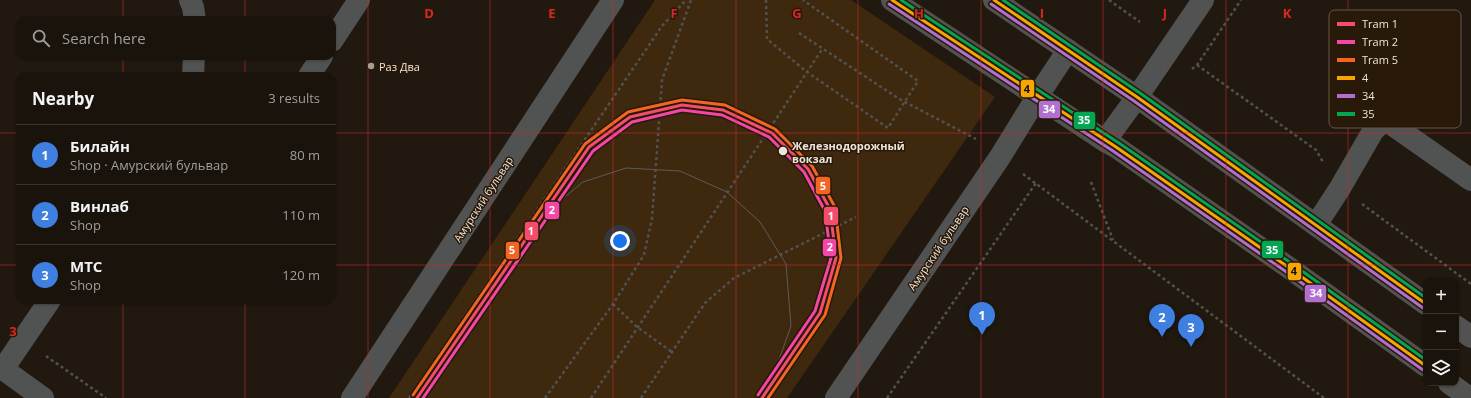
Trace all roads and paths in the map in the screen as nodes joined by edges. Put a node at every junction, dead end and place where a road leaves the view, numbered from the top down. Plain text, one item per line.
1 (190, 0) edge
2 (359, 0) edge
3 (613, 0) edge
4 (686, 0) edge
5 (691, 0) edge
6 (766, 0) edge
7 (803, 0) edge
8 (892, 0) edge
9 (994, 0) edge
10 (1109, 0) edge
11 (1203, 0) edge
12 (194, 16) edge
13 (1140, 22) dead end
14 (799, 33) dead end
15 (336, 35) edge
16 (823, 48) junction
17 (1068, 50) junction
18 (194, 60) edge
19 (319, 60) edge
20 (193, 72) edge
21 (312, 72) edge
22 (807, 72) junction
23 (1037, 97) junction
24 (1137, 97) junction
25 (905, 102) junction
26 (1376, 128) edge
27 (1397, 128) edge
28 (976, 139) dead end
29 (1104, 141) junction
30 (1023, 174) dead end
31 (1471, 180) edge
32 (1091, 182) dead end
33 (1036, 183) junction
34 (856, 217) dead end
35 (1316, 225) junction
36 (1114, 241) junction
37 (1423, 302) edge
38 (47, 304) edge
39 (613, 304) junction
40 (638, 327) junction
41 (1459, 328) edge
42 (1471, 337) edge
43 (23, 340) junction
44 (672, 352) junction
45 (1423, 364) edge
46 (1, 368) edge
47 (1453, 386) edge
48 (43, 398) edge
49 (106, 398) edge
50 (352, 398) edge
51 (409, 398) edge
52 (545, 398) edge
53 (590, 398) edge
54 (641, 398) edge
55 (836, 398) edge
56 (887, 398) edge
57 (1324, 398) edge
58 (1470, 398) edge

1 - 12 street
2 - 15 street
3 - 50 street, Амурский бульвар
4 - 51 path
5 - 39 path
6 - 22 path
7 - 25 path
8 - 23 main road
9 - 17 main road
10 - 13 path
11 - 24 street
14 - 16 path
16 - 22 path
16 - 25 path
17 - 23 street, Амурский бульвар
17 - 24 main road
18 - 20 street
19 - 21 street
22 - 25 path
22 - 40 path
23 - 29 main road
23 - 55 street, Амурский бульвар
24 - 29 street
24 - 35 main road
25 - 28 path
26 - 35 street
27 - 31 street
29 - 45 main road
30 - 33 path
32 - 36 path
33 - 36 path
33 - 56 path
34 - 44 path
35 - 37 main road
36 - 57 path
38 - 43 street
39 - 40 path
39 - 52 path
40 - 44 path
40 - 53 path
41 - 42 main road
43 - 46 street
43 - 49 path
44 - 54 path
46 - 48 street
47 - 58 main road

